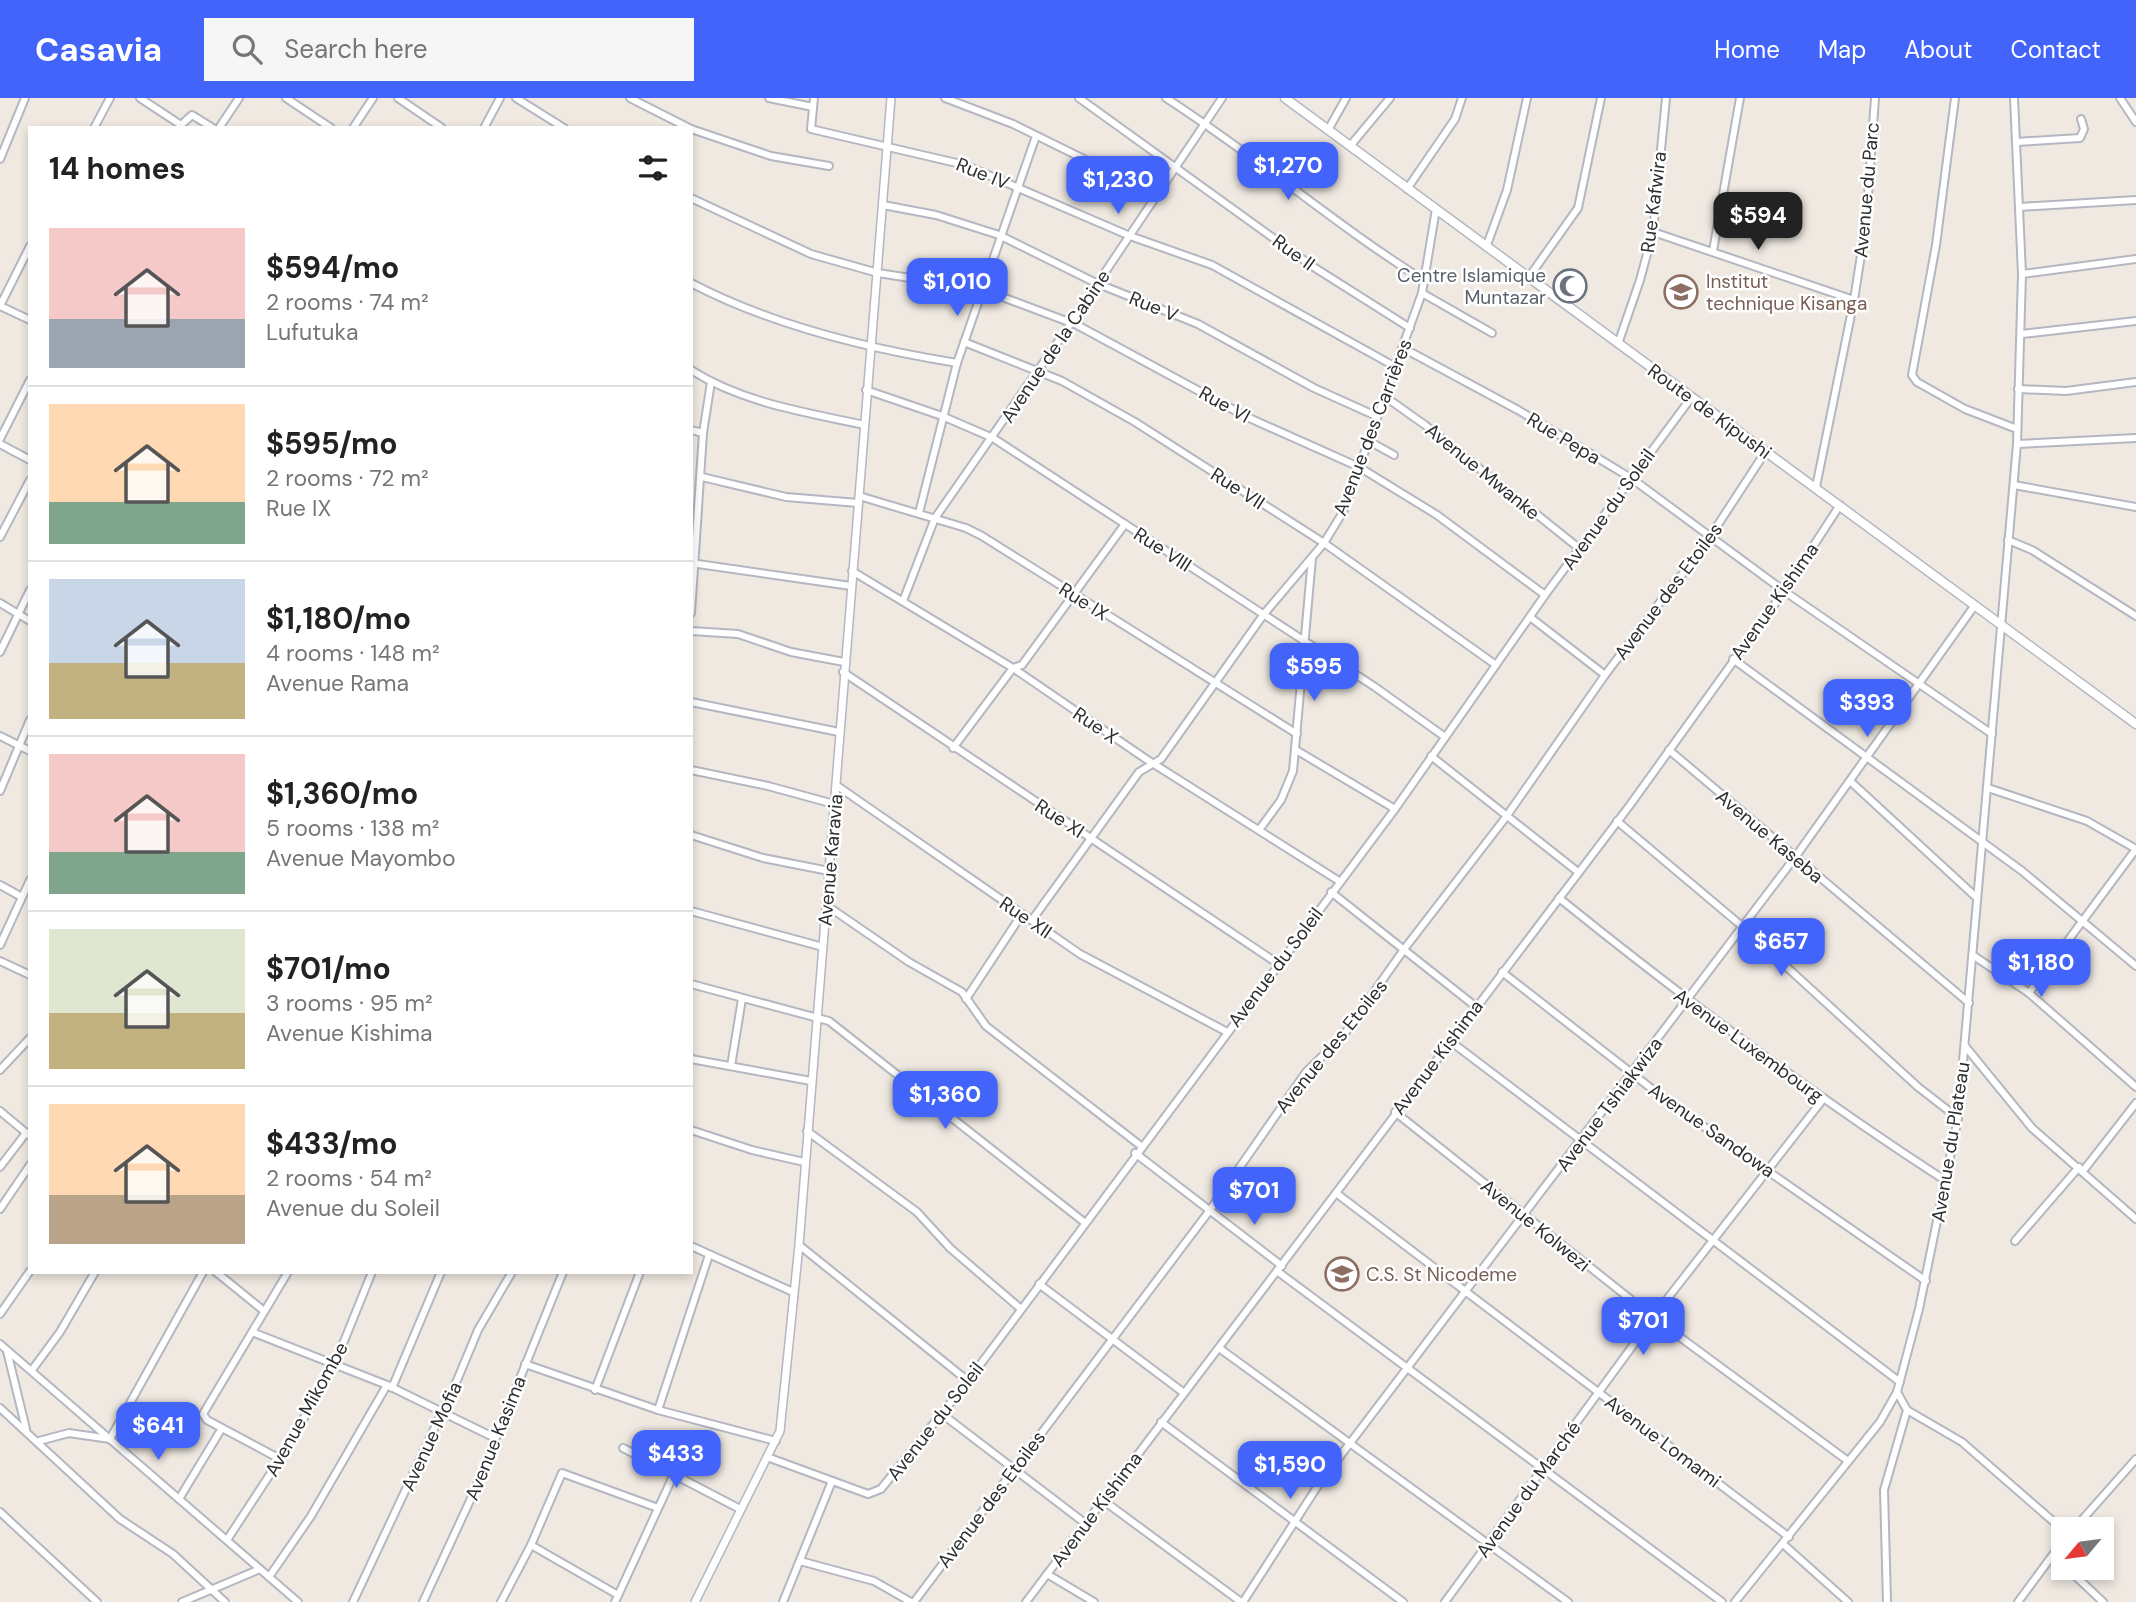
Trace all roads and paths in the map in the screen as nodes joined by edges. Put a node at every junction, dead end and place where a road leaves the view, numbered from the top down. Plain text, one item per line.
1 (25, 98) edge
2 (110, 98) edge
3 (139, 98) edge
4 (239, 98) edge
5 (286, 98) edge
6 (373, 98) edge
7 (398, 98) edge
8 (500, 98) edge
9 (516, 98) edge
10 (630, 98) edge
11 (769, 98) edge
12 (814, 98) edge
13 (891, 98) edge
14 (946, 98) edge
15 (1079, 98) edge
16 (1166, 98) edge
17 (1222, 98) edge
18 (1285, 98) edge
19 (1346, 98) edge
20 (1390, 98) edge
21 (1462, 98) edge
22 (1527, 98) edge
23 (1601, 98) edge
24 (1666, 98) edge
25 (1740, 98) edge
26 (1875, 98) edge
27 (1955, 98) edge
28 (2014, 98) edge
29 (2123, 100) edge
30 (813, 107) junction
31 (172, 119) junction
32 (2081, 119) dead end
33 (2136, 122) edge
34 (1206, 124) junction
35 (95, 126) edge
36 (168, 126) edge
37 (210, 126) edge
38 (220, 126) edge
39 (328, 126) edge
40 (354, 126) edge
41 (439, 126) edge
42 (485, 126) edge
43 (561, 126) edge
44 (686, 126) edge
45 (693, 129) edge
46 (1328, 130) junction
47 (1036, 136) junction
48 (2016, 142) junction
49 (1350, 146) junction
50 (888, 147) junction
51 (0, 159) edge
52 (829, 166) dead end
53 (1176, 167) junction
54 (1016, 187) junction
55 (1407, 189) junction
56 (1157, 195) junction
57 (693, 199) edge
58 (2136, 201) edge
59 (883, 205) junction
60 (2019, 207) junction
61 (1436, 209) junction
62 (1653, 232) junction
63 (999, 235) junction
64 (1130, 236) junction
65 (1487, 245) junction
66 (28, 250) edge
67 (1713, 251) junction
68 (2136, 259) edge
69 (878, 273) junction
70 (2022, 274) junction
71 (1529, 276) junction
72 (1425, 281) junction
73 (1096, 283) junction
74 (693, 284) edge
75 (982, 289) junction
76 (1422, 293) junction
77 (1854, 300) junction
78 (0, 306) edge
79 (28, 319) edge
80 (2136, 321) edge
81 (1072, 323) junction
82 (1410, 328) junction
83 (1492, 333) dead end
84 (2022, 334) junction
85 (964, 342) junction
86 (870, 344) junction
87 (1618, 344) junction
88 (1403, 348) junction
89 (957, 363) junction
90 (1394, 366) junction
91 (693, 371) edge
92 (1038, 371) junction
93 (712, 382) junction
94 (2136, 382) edge
95 (28, 384) edge
96 (866, 390) junction
97 (2018, 390) junction
98 (1384, 396) junction
99 (1691, 398) junction
100 (942, 416) junction
101 (1376, 416) junction
102 (863, 425) junction
103 (2017, 429) junction
104 (693, 430) edge
105 (703, 433) junction
106 (992, 438) junction
107 (2136, 438) edge
108 (1367, 440) junction
109 (0, 442) edge
110 (2017, 444) junction
111 (1766, 451) junction
112 (1394, 455) dead end
113 (28, 459) edge
114 (1359, 467) junction
115 (702, 477) junction
116 (1631, 478) junction
117 (28, 484) edge
118 (2014, 485) junction
119 (1816, 487) junction
120 (693, 492) edge
121 (699, 493) junction
122 (859, 500) junction
123 (1840, 505) junction
124 (2136, 507) edge
125 (919, 513) junction
126 (935, 518) junction
127 (1125, 524) junction
128 (0, 537) edge
129 (1711, 538) junction
130 (2008, 540) junction
131 (1324, 543) junction
132 (1580, 549) junction
133 (1312, 558) junction
134 (694, 564) edge
135 (852, 571) junction
136 (851, 586) junction
137 (1784, 591) junction
138 (28, 594) edge
139 (1073, 594) junction
140 (1545, 595) junction
141 (903, 601) junction
142 (0, 603) edge
143 (1975, 605) junction
144 (2135, 613) edge
145 (18, 614) junction
146 (1264, 614) junction
147 (1530, 617) junction
148 (28, 620) edge
149 (2001, 624) junction
150 (693, 631) edge
151 (1307, 642) junction
152 (0, 652) edge
153 (1733, 659) junction
154 (844, 662) junction
155 (1496, 665) junction
156 (1013, 668) junction
157 (843, 672) junction
158 (1605, 675) junction
159 (1920, 684) junction
160 (1216, 685) junction
161 (693, 702) edge
162 (2136, 724) edge
163 (28, 725) edge
164 (839, 732) junction
165 (1297, 734) junction
166 (1992, 734) junction
167 (0, 736) edge
168 (1446, 737) junction
169 (19, 745) junction
170 (953, 748) junction
171 (28, 750) edge
172 (1296, 750) junction
173 (1669, 750) junction
174 (1431, 756) junction
175 (1868, 757) junction
176 (1155, 764) junction
177 (693, 770) edge
178 (1850, 781) junction
179 (836, 785) junction
180 (1988, 788) junction
181 (0, 791) edge
182 (834, 804) junction
183 (1395, 809) junction
184 (1506, 817) junction
185 (1617, 821) junction
186 (1259, 830) junction
187 (693, 836) edge
188 (1091, 838) junction
189 (1983, 843) junction
190 (2136, 849) edge
191 (1796, 856) junction
192 (829, 871) junction
193 (1578, 872) junction
194 (1339, 881) junction
195 (28, 883) edge
196 (0, 885) edge
197 (1331, 892) junction
198 (20, 896) junction
199 (1559, 898) junction
200 (1977, 898) junction
201 (826, 905) junction
202 (693, 912) edge
203 (1022, 914) junction
204 (2082, 919) junction
205 (1032, 920) junction
206 (1743, 927) junction
207 (0, 945) edge
208 (823, 947) junction
209 (1405, 948) junction
210 (1974, 956) junction
211 (0, 961) edge
212 (1277, 963) junction
213 (2136, 965) edge
214 (1502, 972) junction
215 (28, 974) edge
216 (693, 985) edge
217 (2029, 993) junction
218 (742, 999) junction
219 (966, 999) junction
220 (1687, 1001) junction
221 (1969, 1003) junction
222 (1475, 1006) junction
223 (817, 1017) junction
224 (1227, 1032) junction
225 (28, 1040) edge
226 (1450, 1041) junction
227 (1965, 1046) junction
228 (693, 1059) edge
229 (731, 1066) junction
230 (0, 1070) edge
231 (1632, 1073) junction
232 (811, 1081) junction
233 (2136, 1087) edge
234 (1824, 1098) junction
235 (2136, 1103) edge
236 (0, 1111) edge
237 (1395, 1112) junction
238 (1958, 1118) junction
239 (693, 1131) edge
240 (807, 1131) junction
241 (28, 1134) edge
242 (1581, 1143) junction
243 (1141, 1146) junction
244 (1135, 1153) junction
245 (804, 1161) junction
246 (0, 1167) edge
247 (28, 1168) edge
248 (2081, 1169) junction
249 (1768, 1171) junction
250 (1946, 1181) junction
251 (1336, 1193) junction
252 (0, 1209) edge
253 (1210, 1210) junction
254 (1523, 1214) junction
255 (2136, 1219) edge
256 (1084, 1222) junction
257 (2015, 1241) dead end
258 (1712, 1242) junction
259 (799, 1245) junction
260 (693, 1247) edge
261 (709, 1255) junction
262 (1279, 1269) junction
263 (28, 1273) edge
264 (94, 1274) edge
265 (202, 1274) edge
266 (218, 1274) edge
267 (287, 1274) edge
268 (371, 1274) edge
269 (440, 1274) edge
270 (511, 1274) edge
271 (561, 1274) edge
272 (639, 1274) edge
273 (1926, 1281) junction
274 (1039, 1284) junction
275 (793, 1292) junction
276 (1465, 1292) junction
277 (1021, 1309) junction
278 (264, 1311) junction
279 (0, 1314) edge
280 (1654, 1318) junction
281 (252, 1332) junction
282 (1111, 1340) junction
283 (3, 1347) edge
284 (1219, 1348) junction
285 (525, 1364) junction
286 (334, 1366) junction
287 (32, 1370) junction
288 (1408, 1370) junction
289 (968, 1381) junction
290 (1900, 1382) junction
291 (389, 1386) junction
292 (595, 1390) junction
293 (1600, 1392) junction
294 (1897, 1392) junction
295 (1184, 1393) junction
296 (0, 1408) edge
297 (658, 1410) junction
298 (1907, 1410) junction
299 (442, 1411) junction
300 (942, 1414) junction
301 (1161, 1422) junction
302 (222, 1428) junction
303 (27, 1431) junction
304 (495, 1438) junction
305 (110, 1439) junction
306 (38, 1441) junction
307 (776, 1441) junction
308 (1350, 1445) junction
309 (623, 1448) dead end
310 (767, 1457) junction
311 (280, 1459) junction
312 (2136, 1459) edge
313 (1848, 1461) junction
314 (1014, 1467) junction
315 (1544, 1469) junction
316 (674, 1474) junction
317 (832, 1481) junction
318 (179, 1499) junction
319 (1104, 1500) junction
320 (658, 1508) junction
321 (740, 1509) junction
322 (0, 1512) edge
323 (2085, 1517) edge
324 (2051, 1520) edge
325 (1295, 1522) junction
326 (1086, 1524) junction
327 (1789, 1536) junction
328 (227, 1540) junction
329 (1488, 1543) junction
330 (1783, 1544) junction
331 (531, 1545) junction
332 (2051, 1557) edge
333 (800, 1561) junction
334 (260, 1569) junction
335 (1047, 1574) junction
336 (268, 1577) junction
337 (2079, 1580) edge
338 (212, 1590) junction
339 (616, 1599) edge
340 (97, 1602) edge
341 (183, 1602) edge
342 (225, 1602) edge
343 (298, 1602) edge
344 (353, 1602) edge
345 (424, 1602) edge
346 (501, 1602) edge
347 (695, 1602) edge
348 (783, 1602) edge
349 (912, 1602) edge
350 (1026, 1602) edge
351 (1094, 1602) edge
352 (1242, 1602) edge
353 (1403, 1602) edge
354 (1445, 1602) edge
355 (1568, 1602) edge
356 (1722, 1602) edge
357 (1735, 1602) edge
358 (1848, 1602) edge
359 (1887, 1602) edge
360 (2018, 1602) edge
361 (2102, 1602) edge

1 - 51 street
2 - 35 street
3 - 31 street
4 - 38 street
5 - 39 street
6 - 40 street
7 - 41 street
8 - 42 street
9 - 43 street
10 - 44 street
11 - 30 street
12 - 30 street
13 - 50 street, Avenue Karavia
14 - 47 street
15 - 53 street, Rue II
16 - 34 street
17 - 34 street, Avenue de la Cabine
18 - 46 main road, Route de Kipushi
19 - 46 street
20 - 49 street
21 - 55 street
22 - 65 street
23 - 71 street
24 - 62 street, Rue Kafwira
25 - 67 street
26 - 77 street, Avenue du Parc
27 - 103 street
28 - 48 street, Avenue du Plateau
29 - 33 street
30 - 50 street, Rue IV
31 - 36 street
31 - 37 street
32 - 48 street
34 - 53 street, Avenue de la Cabine
34 - 72 street
45 - 52 street
46 - 49 main road, Route de Kipushi
47 - 54 street
47 - 56 street
48 - 60 street, Avenue du Plateau
49 - 55 main road, Route de Kipushi
50 - 54 street, Rue IV
50 - 59 street, Avenue Karavia
53 - 56 street, Avenue de la Cabine
53 - 82 street, Rue II
54 - 63 street
54 - 64 street, Rue IV
55 - 61 main road, Route de Kipushi
56 - 64 street, Avenue de la Cabine
57 - 69 street
58 - 60 street
59 - 63 street, Rue V
59 - 69 street, Avenue Karavia
60 - 70 street, Avenue du Plateau
61 - 65 main road, Route de Kipushi
61 - 72 street, Avenue des Carrières
62 - 67 street
62 - 87 street, Rue Kafwira
63 - 73 street, Rue V
63 - 75 street
64 - 73 street, Avenue de la Cabine
64 - 90 street, Rue IV
65 - 71 main road, Route de Kipushi
66 - 78 street
67 - 77 street
68 - 70 street
69 - 75 street, Rue VI
69 - 86 street, Avenue Karavia
70 - 84 street, Avenue du Plateau
71 - 87 main road, Route de Kipushi
72 - 76 street, Avenue des Carrières
73 - 81 street, Avenue de la Cabine
73 - 101 street, Rue V
74 - 86 street
75 - 81 street, Rue VI
75 - 85 street
76 - 82 street, Avenue des Carrières
76 - 83 street
77 - 119 street, Avenue du Parc
78 - 79 street
80 - 84 street
81 - 92 street, Avenue de la Cabine
81 - 114 street, Rue VI
82 - 88 street, Avenue des Carrières
84 - 97 street, Avenue du Plateau
85 - 89 street
85 - 92 street, Rue VII
86 - 89 street
86 - 96 street, Avenue Karavia
87 - 99 main road, Route de Kipushi
88 - 90 street, Avenue des Carrières
88 - 116 street, Rue Pepa
89 - 100 street
90 - 98 street, Avenue des Carrières
91 - 93 street
92 - 106 street, Avenue de la Cabine
92 - 131 street, Rue VII
93 - 102 street
93 - 105 street
94 - 97 street
95 - 109 street
96 - 100 street, Rue VIII
96 - 102 street, Avenue Karavia
97 - 103 street, Avenue du Plateau
98 - 101 street, Avenue des Carrières
98 - 132 street, Avenue Mwanke
99 - 111 main road, Route de Kipushi
99 - 116 street, Avenue du Soleil
100 - 106 street, Rue VIII
100 - 125 street
101 - 108 street, Avenue des Carrières
102 - 122 street, Avenue Karavia
103 - 110 street, Avenue du Plateau
104 - 105 street
105 - 115 street
106 - 126 street, Avenue de la Cabine
106 - 127 street, Rue VIII
107 - 110 street
108 - 112 street
108 - 114 street, Avenue des Carrières
109 - 113 street
110 - 118 street, Avenue du Plateau
111 - 119 main road, Route de Kipushi
111 - 129 street, Avenue des Etoiles
114 - 131 street, Avenue des Carrières
114 - 140 street, Rue VI
115 - 121 street
115 - 122 street
116 - 129 street, Rue Pepa
116 - 132 street, Avenue du Soleil
117 - 128 street
118 - 124 street
118 - 130 street, Avenue du Plateau
119 - 123 main road, Route de Kipushi
120 - 121 street
121 - 134 street
122 - 125 street, Rue IX
122 - 135 street, Avenue Karavia
123 - 137 street, Avenue Kishima
123 - 143 main road, Route de Kipushi
125 - 126 street, Rue IX
126 - 139 street, Rue IX
126 - 141 street, Avenue de la Cabine
127 - 139 street
127 - 146 street, Rue VIII
129 - 137 street, Rue Pepa
129 - 158 street, Avenue des Etoiles
130 - 144 street
130 - 149 street, Avenue du Plateau
131 - 133 street, Avenue des Carrières
131 - 155 street, Rue VII
132 - 140 street, Avenue du Soleil
133 - 146 street, Avenue des Carrières
133 - 151 street
134 - 136 street
135 - 136 street, Avenue Karavia
135 - 141 street, Rue X
136 - 154 street, Avenue Karavia
137 - 153 street, Avenue Kishima
137 - 159 street, Rue Pepa
138 - 145 street
139 - 156 street
139 - 160 street, Rue IX
140 - 147 street, Avenue du Soleil
141 - 156 street, Rue X
142 - 145 street
143 - 149 main road, Route de Kipushi
143 - 159 street, Avenue Tshiakwiza
145 - 148 street
145 - 152 street
146 - 151 street, Rue VIII
146 - 160 street, Avenue des Carrières
147 - 155 street, Avenue du Soleil
147 - 158 street
149 - 162 main road, Route de Kipushi
149 - 166 street, Avenue du Plateau
150 - 154 street
151 - 165 street
151 - 168 street, Rue VIII
153 - 173 street, Avenue Kishima
153 - 175 street
154 - 157 street, Avenue Karavia
155 - 168 street, Avenue du Soleil
156 - 170 street
156 - 176 street, Rue X
157 - 164 street, Avenue Karavia
157 - 170 street, Rue XI
158 - 184 street, Avenue des Etoiles
159 - 166 street, Rue Pepa
159 - 175 street, Avenue Tshiakwiza
160 - 165 street, Rue IX
160 - 176 street, Avenue des Carrières
161 - 164 street
163 - 169 street
164 - 179 street, Avenue Karavia
165 - 172 street
166 - 180 street, Avenue du Plateau
167 - 169 street
168 - 174 street, Avenue du Soleil
169 - 171 street
169 - 181 street
170 - 188 street, Rue XI
172 - 183 street
172 - 186 street
173 - 185 street, Avenue Kishima
173 - 191 street, Avenue Kaseba
174 - 183 street, Avenue du Soleil
174 - 184 street
175 - 178 street, Avenue Tshiakwiza
175 - 189 street
176 - 186 street, Rue X
176 - 188 street, Avenue des Carrières
177 - 182 street
178 - 191 street, Avenue Tshiakwiza
178 - 200 street
179 - 182 street, Avenue Karavia
179 - 203 street, Rue XII
180 - 189 street, Avenue du Plateau
180 - 190 street
182 - 192 street, Avenue Karavia
183 - 194 street, Avenue du Soleil
184 - 193 street
184 - 209 street, Avenue des Etoiles
185 - 193 street, Avenue Kishima
185 - 206 street
186 - 194 street, Rue X
187 - 192 street
188 - 205 street, Avenue des Carrières
188 - 212 street, Rue XI
189 - 200 street, Avenue du Plateau
189 - 204 street
190 - 204 street
191 - 206 street, Avenue Tshiakwiza
191 - 221 street, Avenue Kaseba
192 - 201 street, Avenue Karavia
193 - 199 street, Avenue Kishima
194 - 197 street, Avenue du Soleil
195 - 198 street
196 - 198 street
197 - 209 street
197 - 212 street, Avenue du Soleil
198 - 207 street
199 - 214 street, Avenue Kishima
199 - 220 street, Avenue Luxembourg
200 - 210 street, Avenue du Plateau
201 - 208 street, Avenue Karavia
201 - 219 street
202 - 208 street
203 - 205 street, Rue XII
203 - 219 street
204 - 213 street
204 - 217 street
205 - 224 street, Rue XII
206 - 220 street, Avenue Tshiakwiza
206 - 238 street
208 - 223 street, Avenue Karavia
209 - 222 street
209 - 253 street, Avenue des Etoiles
210 - 217 street
210 - 221 street, Avenue du Plateau
211 - 215 street
212 - 224 street, Avenue du Soleil
214 - 222 street, Avenue Kishima
214 - 231 street, Avenue Sandowa
216 - 218 street
217 - 233 street
218 - 223 street
218 - 229 street
219 - 243 street
220 - 231 street, Avenue Tshiakwiza
220 - 234 street, Avenue Luxembourg
221 - 227 street, Avenue du Plateau
222 - 226 street, Avenue Kishima
223 - 232 street, Avenue Karavia
223 - 256 street
224 - 243 street, Avenue du Soleil
225 - 230 street
226 - 237 street, Avenue Kishima
226 - 242 street
227 - 238 street, Avenue du Plateau
227 - 248 street
228 - 229 street
229 - 232 street
231 - 242 street, Avenue Tshiakwiza
231 - 249 street, Avenue Sandowa
232 - 240 street, Avenue Karavia
234 - 249 street, Avenue du Marché
234 - 250 street, Avenue Luxembourg
235 - 248 street
236 - 241 street
237 - 251 street, Avenue Kishima
237 - 254 street, Avenue Kolwezi
238 - 250 street, Avenue du Plateau
239 - 245 street
240 - 245 street, Avenue Karavia
240 - 277 street
241 - 246 street
242 - 254 street, Avenue Tshiakwiza
242 - 258 street
243 - 244 street, Avenue du Soleil
244 - 253 street
244 - 256 street, Avenue du Soleil
245 - 259 street, Avenue Karavia
247 - 252 street
248 - 255 street
248 - 257 street
249 - 258 street, Avenue du Marché
249 - 273 street, Avenue Sandowa
250 - 273 street, Avenue du Plateau
251 - 262 street, Avenue Kishima
251 - 276 street, Avenue Lomami
253 - 262 street
253 - 282 street, Avenue des Etoiles
254 - 276 street, Avenue Tshiakwiza
254 - 280 street, Avenue Kolwezi
256 - 274 street, Avenue du Soleil
258 - 280 street, Avenue du Marché
258 - 290 street
259 - 275 street, Avenue Karavia
259 - 289 street
260 - 261 street
261 - 275 street
261 - 297 street
262 - 284 street, Avenue Kishima
262 - 288 street
263 - 279 street
264 - 287 street
265 - 305 street
266 - 278 street
267 - 278 street
268 - 286 street, Avenue Mikombe
269 - 291 street
270 - 299 street, Avenue Mofia
271 - 285 street, Avenue Kasima
272 - 292 street
273 - 290 street, Avenue du Plateau
274 - 277 street, Avenue du Soleil
274 - 282 street
275 - 307 street, Avenue Karavia
276 - 288 street, Avenue Tshiakwiza
276 - 293 street, Avenue Lomami
277 - 289 street, Avenue du Soleil
278 - 281 street
280 - 293 street, Avenue du Marché
280 - 313 street, Avenue Kolwezi
281 - 286 street
281 - 302 street
282 - 295 street
282 - 314 street, Avenue des Etoiles
283 - 287 street
283 - 303 street
284 - 295 street, Avenue Kishima
284 - 308 street
285 - 292 street
285 - 304 street, Avenue Kasima
286 - 291 street
286 - 311 street, Avenue Mikombe
287 - 305 street
288 - 308 street, Avenue Tshiakwiza
288 - 315 street
289 - 300 street, Avenue du Soleil
290 - 294 street, Avenue du Plateau
291 - 299 street
291 - 336 street
292 - 297 street
293 - 315 street, Avenue du Marché
293 - 327 street, Avenue Lomami
294 - 298 street
294 - 313 street, Avenue du Plateau
295 - 301 street, Avenue Kishima
296 - 303 street
297 - 307 street
298 - 324 street
298 - 359 street
299 - 304 street
299 - 344 street, Avenue Mofia
300 - 314 street
300 - 317 street, Avenue du Soleil
301 - 319 street, Avenue Kishima
301 - 325 street
302 - 311 street
302 - 318 street
303 - 306 street
304 - 345 street, Avenue Kasima
305 - 306 street
305 - 318 street
306 - 338 street
307 - 310 street, Avenue Karavia
308 - 325 street, Avenue Tshiakwiza
308 - 329 street
309 - 316 street
310 - 317 street, Avenue du Soleil
310 - 321 street, Avenue Karavia
311 - 328 street, Avenue Mikombe
312 - 323 street
313 - 327 street, Avenue du Plateau
314 - 326 street
314 - 349 street, Avenue des Etoiles
315 - 329 street, Avenue du Marché
315 - 356 street
316 - 320 street
316 - 321 street
317 - 333 street
318 - 328 street
319 - 326 street, Avenue Kishima
319 - 352 street
320 - 331 street
320 - 339 street
321 - 347 street, Avenue Karavia
322 - 340 street
325 - 352 street, Avenue Tshiakwiza
325 - 353 street
326 - 335 street, Avenue Kishima
327 - 330 street, Avenue du Plateau
328 - 334 street
329 - 354 street, Avenue du Marché
329 - 355 street
330 - 357 street, Avenue du Plateau
330 - 358 street
331 - 339 street
331 - 346 street
332 - 360 street
333 - 348 street
333 - 349 street
334 - 336 street
334 - 338 street
335 - 350 street, Avenue Kishima
335 - 351 street
336 - 343 street
337 - 361 street
338 - 341 street
338 - 342 street

